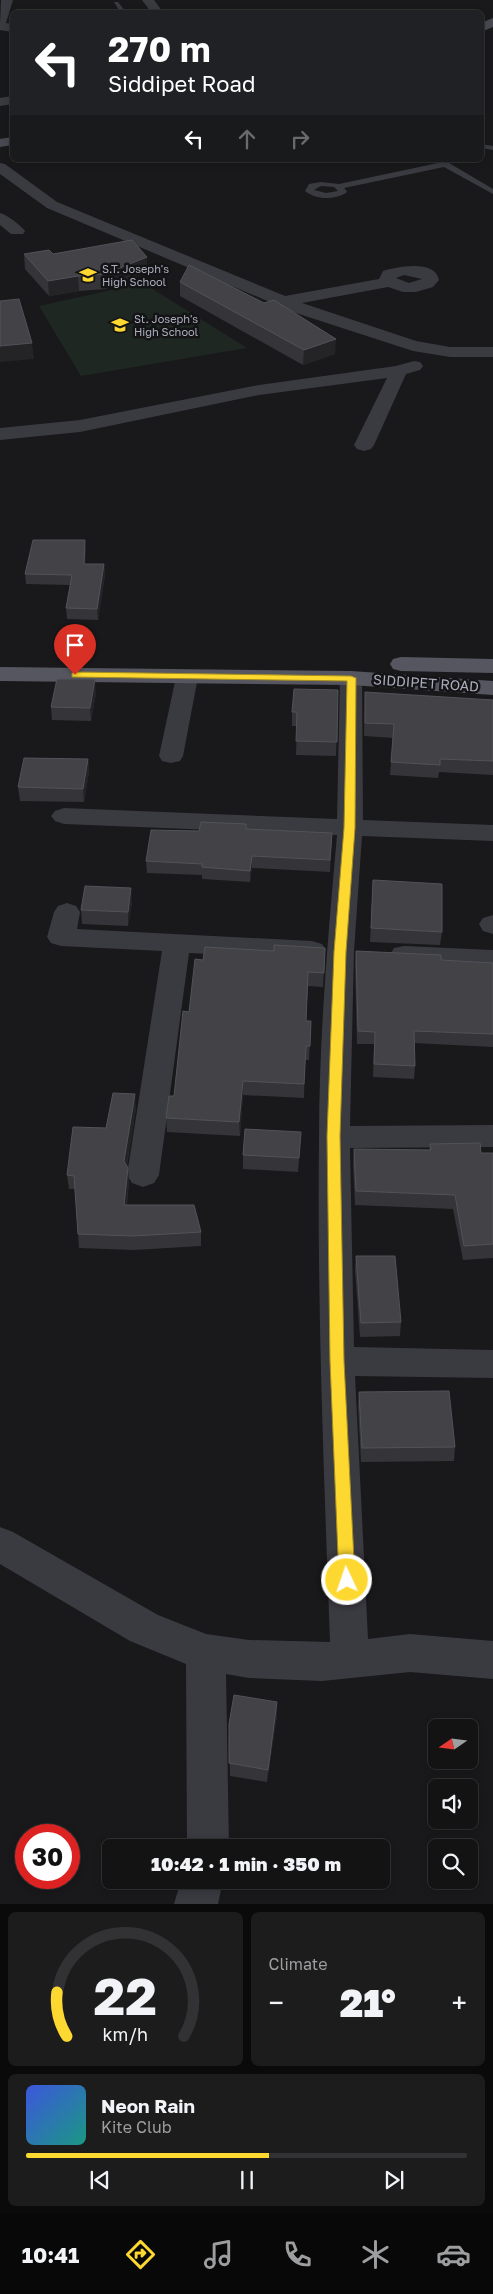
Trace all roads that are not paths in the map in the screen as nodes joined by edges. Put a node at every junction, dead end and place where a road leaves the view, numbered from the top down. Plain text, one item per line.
1 (7, 0) edge
2 (116, 3) dead end
3 (121, 10) edge
4 (0, 25) edge
5 (441, 162) edge
6 (0, 167) edge
7 (340, 186) dead end
8 (493, 192) edge
9 (0, 218) edge
10 (18, 231) dead end
11 (390, 282) dead end
12 (284, 302) junction
13 (450, 352) junction
14 (493, 352) edge
15 (399, 371) junction
16 (0, 433) edge
17 (0, 442) edge
18 (364, 445) dead end
19 (0, 656) edge
20 (493, 666) edge
21 (0, 674) edge
22 (187, 677) junction
23 (351, 678) junction
24 (493, 688) edge
25 (171, 756) dead end
26 (64, 816) dead end
27 (350, 828) junction
28 (493, 834) edge
29 (67, 912) dead end
30 (177, 944) junction
31 (340, 952) junction
32 (493, 959) edge
33 (334, 1136) junction
34 (493, 1136) edge
35 (143, 1175) dead end
36 (337, 1361) junction
37 (493, 1364) edge
38 (0, 1544) edge
39 (206, 1653) junction
40 (350, 1660) junction
41 (493, 1660) edge
42 (208, 1839) edge
43 (200, 1889) edge
44 (196, 1904) edge

1 - 4 street
2 - 3 lane
5 - 7 lane
5 - 8 lane
6 - 12 street
9 - 10 street
11 - 12 street
12 - 13 street
13 - 14 street
13 - 15 street
15 - 16 street
15 - 18 street
16 - 17 street
19 - 20 main road, SIDDIPET ROAD
21 - 22 main road, SIDDIPET ROAD
22 - 23 main road, SIDDIPET ROAD
22 - 25 street
23 - 24 main road, SIDDIPET ROAD
23 - 27 street
26 - 27 street
27 - 28 street
27 - 31 street
29 - 30 street
30 - 31 street
30 - 35 street
31 - 32 street
31 - 33 street
33 - 34 street
33 - 36 street
36 - 37 street
36 - 40 street
38 - 39 street
39 - 40 street
39 - 42 street
40 - 41 street
43 - 44 street

